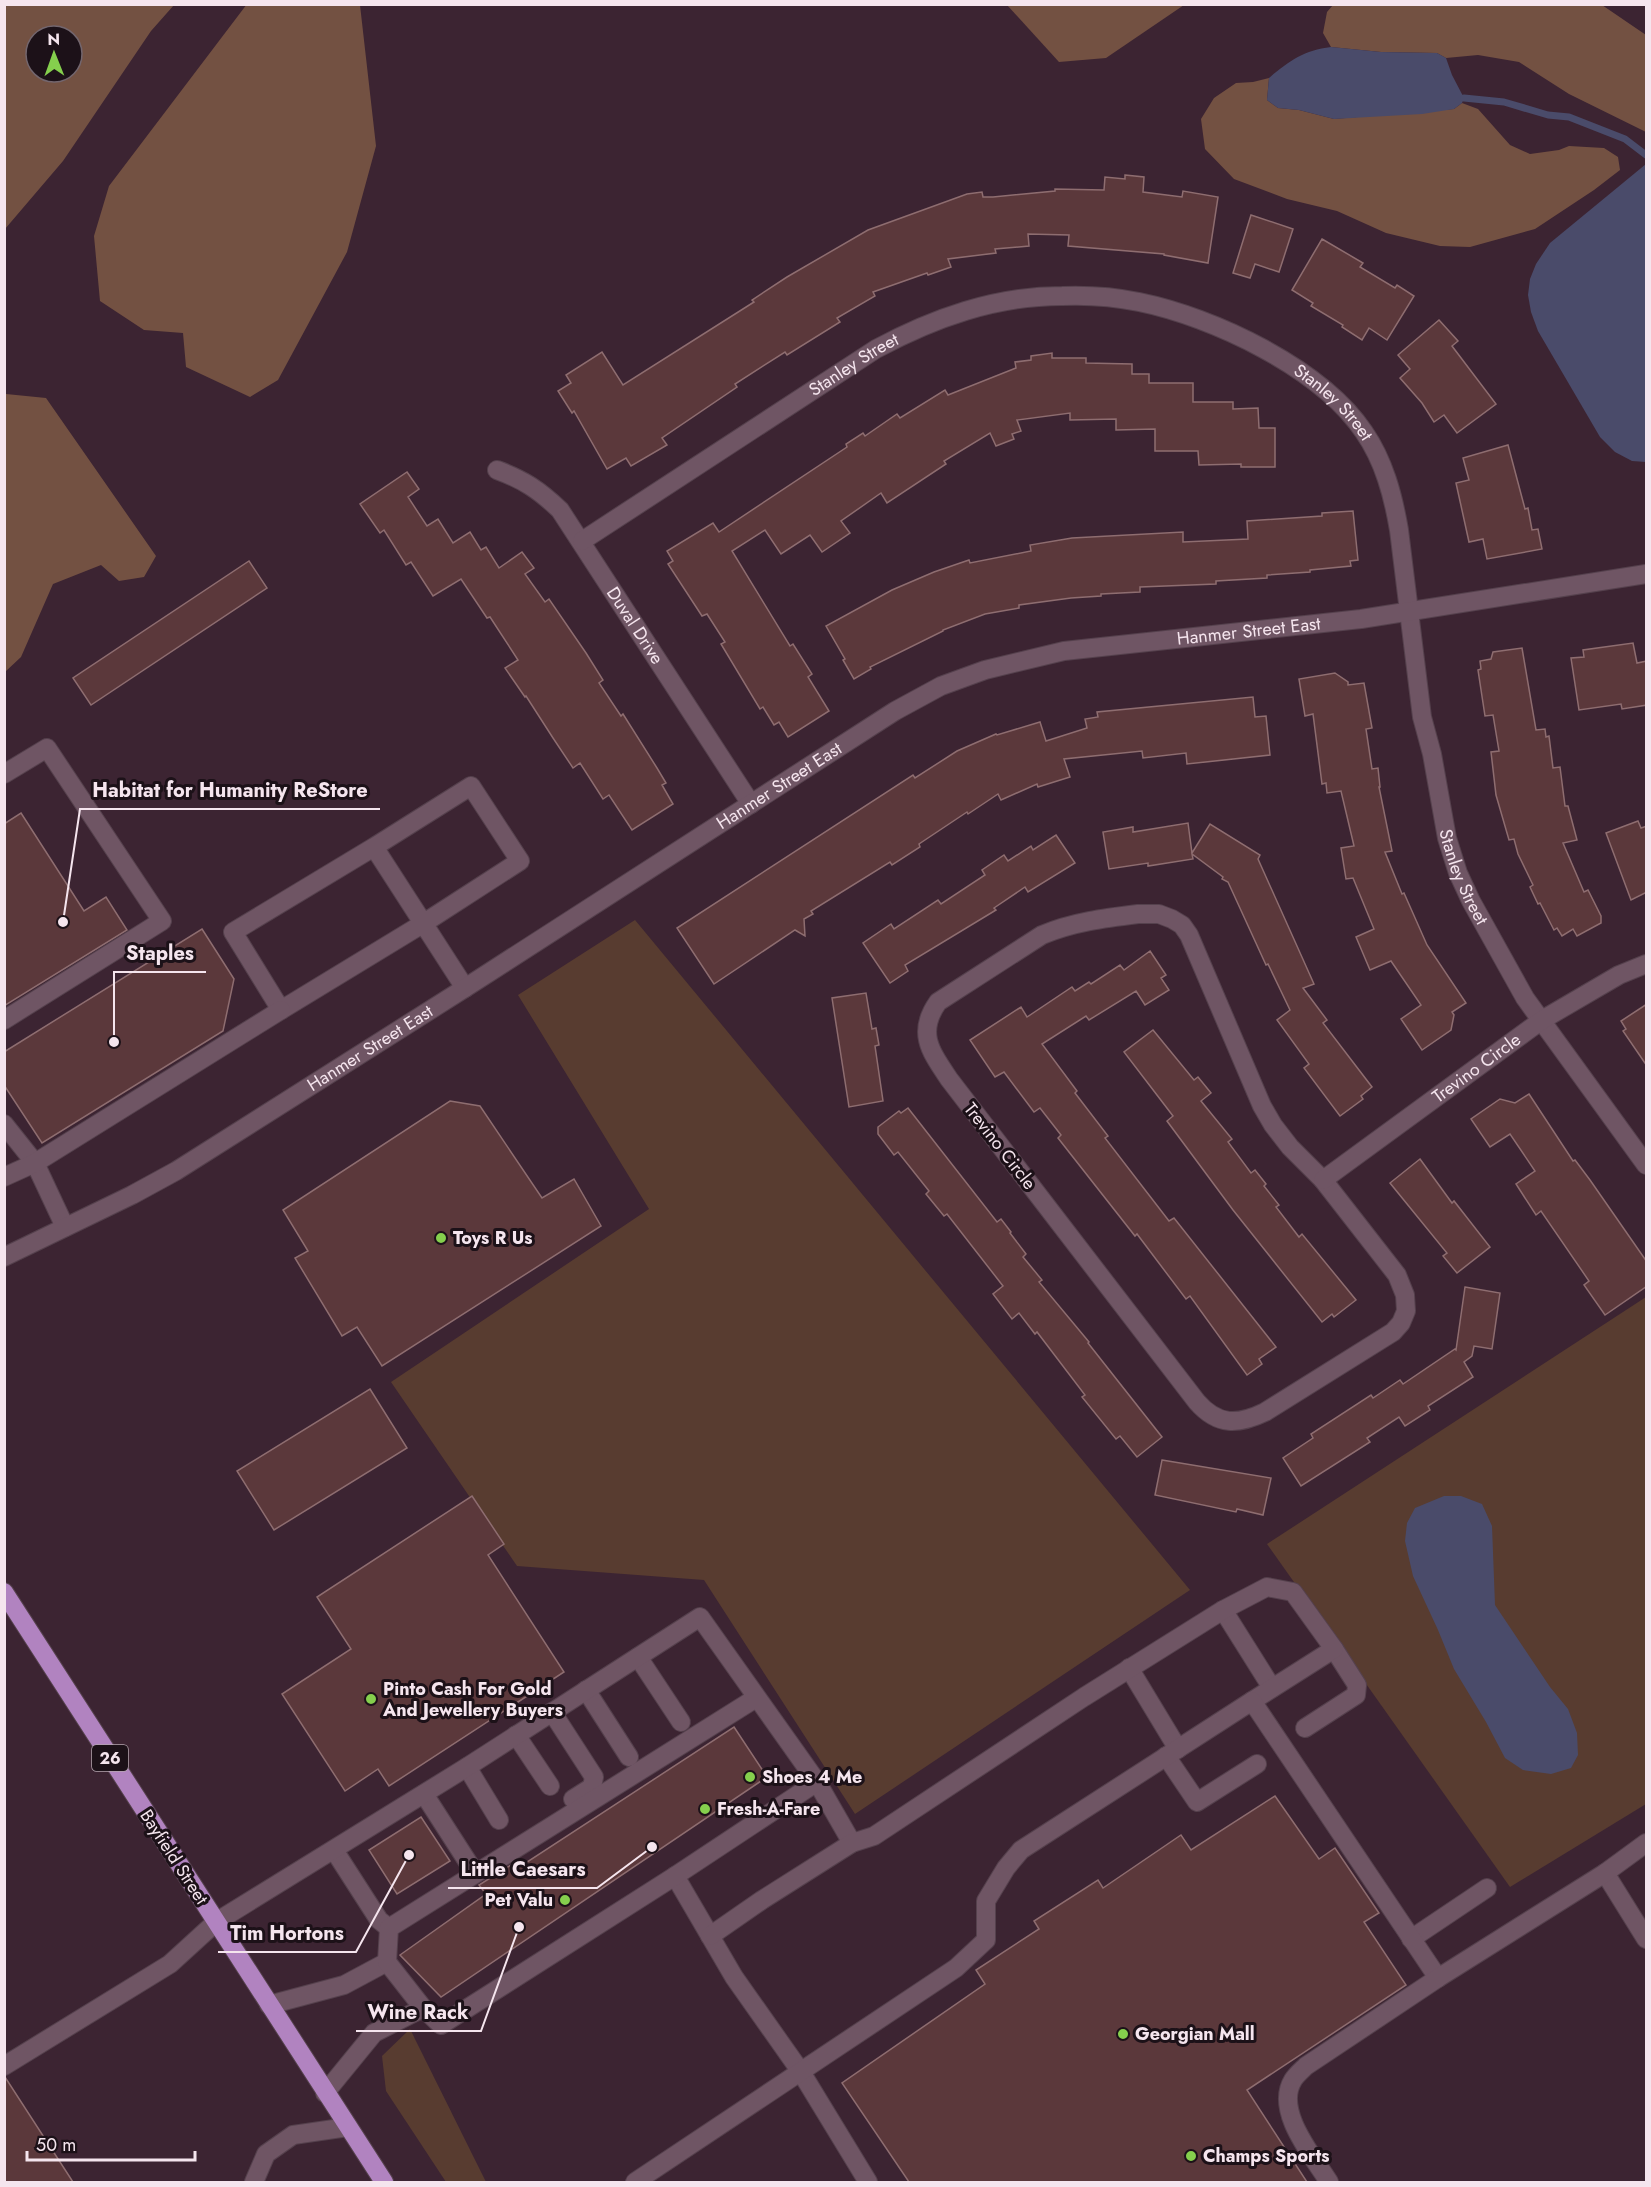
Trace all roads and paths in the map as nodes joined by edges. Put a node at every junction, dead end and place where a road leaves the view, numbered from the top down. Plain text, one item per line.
1 (497, 470) dead end
2 (582, 541) junction
3 (1647, 574) edge
4 (1408, 611) junction
5 (4, 774) edge
6 (751, 804) junction
7 (374, 847) junction
8 (424, 923) junction
9 (1647, 964) edge
10 (465, 988) junction
11 (281, 1010) junction
12 (4, 1020) edge
13 (1542, 1020) junction
14 (4, 1124) edge
15 (35, 1163) junction
16 (1647, 1165) edge
17 (4, 1177) edge
18 (1323, 1180) junction
19 (65, 1227) junction
20 (4, 1257) edge
21 (4, 1592) edge
22 (1223, 1610) junction
23 (1334, 1649) junction
24 (638, 1657) junction
25 (1129, 1668) junction
26 (1272, 1689) junction
27 (586, 1690) junction
28 (756, 1698) junction
29 (1252, 1701) junction
30 (552, 1712) junction
31 (681, 1722) dead end
32 (1305, 1728) dead end
33 (516, 1735) junction
34 (1172, 1753) junction
35 (629, 1756) dead end
36 (1257, 1764) dead end
37 (467, 1767) junction
38 (817, 1782) junction
39 (550, 1786) dead end
40 (424, 1794) junction
41 (499, 1820) dead end
42 (852, 1843) junction
43 (1647, 1843) edge
44 (334, 1850) junction
45 (471, 1867) junction
46 (1605, 1873) junction
47 (675, 1876) junction
48 (452, 1888) junction
49 (1487, 1888) dead end
50 (216, 1922) junction
51 (389, 1928) junction
52 (710, 1936) junction
53 (1647, 1938) edge
54 (1411, 1939) junction
55 (387, 1962) junction
56 (1438, 1978) junction
57 (269, 2005) junction
58 (423, 2008) junction
59 (4, 2066) edge
60 (801, 2072) junction
61 (325, 2093) junction
62 (348, 2127) junction
63 (256, 2177) edge
64 (384, 2182) edge
65 (635, 2182) edge
66 (868, 2182) edge
67 (1329, 2182) edge

1 - 2 street, Duval Drive
2 - 4 street, Stanley Street
2 - 6 street, Duval Drive
3 - 4 street, Hanmer Street East
4 - 6 street, Hanmer Street East
4 - 13 street, Stanley Street
5 - 12 street
6 - 10 street, Hanmer Street East
7 - 8 street
7 - 8 street
7 - 11 street
8 - 10 street
8 - 11 street
9 - 13 street, Trevino Circle
10 - 19 street, Hanmer Street East
11 - 15 street
13 - 16 street, Stanley Street
13 - 18 street, Trevino Circle
14 - 15 street
15 - 17 street
15 - 19 street
18 - 18 street, Trevino Circle
19 - 20 street, Hanmer Street East
21 - 50 main road, Bayfield Street / 26
22 - 23 street
22 - 25 street
22 - 26 street
23 - 26 street
23 - 32 street
24 - 27 street
24 - 28 street
24 - 31 street
25 - 34 street
25 - 42 street
26 - 29 street
27 - 30 street
27 - 35 street
28 - 38 street
28 - 48 street
29 - 34 street
29 - 54 street
30 - 33 street
30 - 45 street
33 - 37 street
33 - 39 street
34 - 36 street
34 - 60 street
37 - 40 street
37 - 41 street
38 - 42 street
38 - 47 street
40 - 44 street
40 - 45 street
42 - 52 street
43 - 46 street
44 - 50 street
44 - 51 street
45 - 48 street
46 - 53 street
46 - 56 street
47 - 52 street
47 - 58 street
48 - 51 street
49 - 54 street
50 - 57 main road, Bayfield Street / 26
50 - 59 street
51 - 55 street
52 - 60 street
54 - 56 street
55 - 57 street
55 - 58 street
56 - 67 street
57 - 61 main road, Bayfield Street / 26
58 - 61 street
60 - 65 street
60 - 66 street
61 - 62 main road, Bayfield Street / 26
62 - 63 street
62 - 64 main road, Bayfield Street / 26

